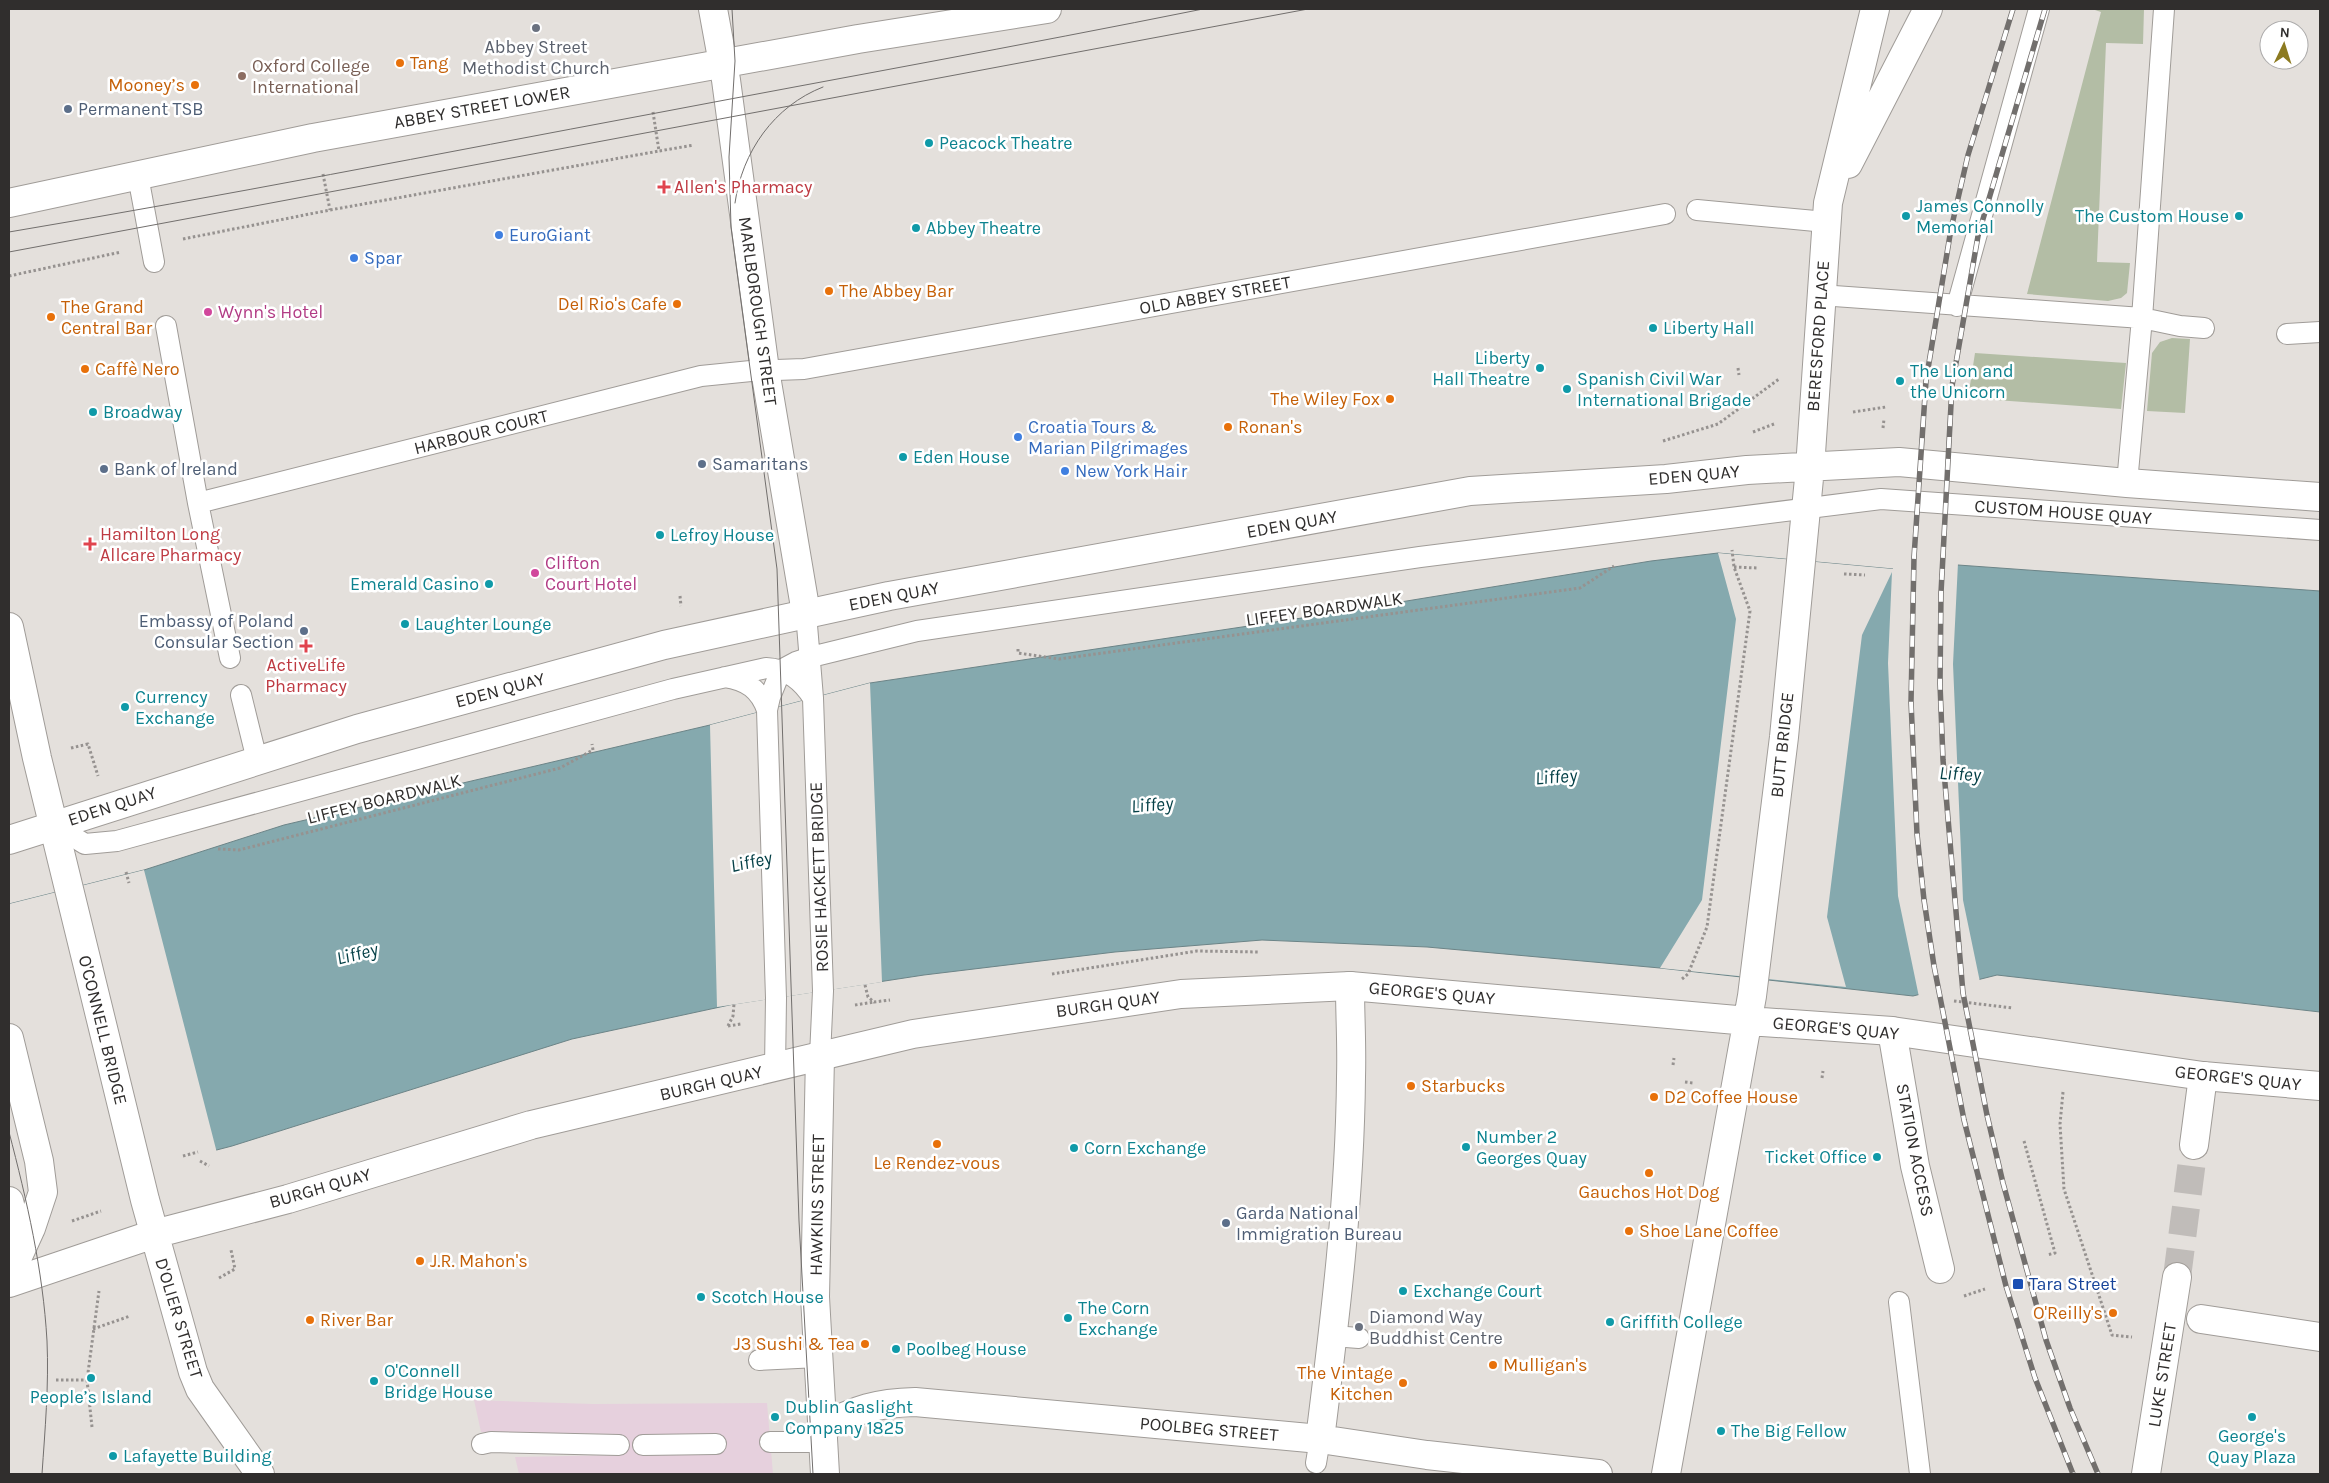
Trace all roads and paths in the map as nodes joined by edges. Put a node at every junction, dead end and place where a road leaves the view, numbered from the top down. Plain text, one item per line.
1 (714, 9) edge
2 (1047, 9) edge
3 (1874, 9) edge
4 (1928, 9) edge
5 (2039, 9) edge
6 (2164, 9) edge
7 (724, 64) junction
8 (652, 105) dead end
9 (694, 145) dead end
10 (660, 151) junction
11 (138, 176) junction
12 (9, 203) edge
13 (330, 210) dead end
14 (1697, 210) dead end
15 (1827, 213) junction
16 (1665, 214) dead end
17 (154, 262) dead end
18 (1820, 295) junction
19 (1957, 306) junction
20 (2142, 318) junction
21 (166, 326) dead end
22 (2204, 328) dead end
23 (2320, 332) edge
24 (2287, 334) dead end
25 (1816, 352) junction
26 (1738, 368) dead end
27 (765, 370) junction
28 (1739, 374) dead end
29 (1886, 407) dead end
30 (1853, 412) dead end
31 (1884, 419) dead end
32 (1774, 424) dead end
33 (1883, 428) dead end
34 (1748, 434) dead end
35 (1662, 441) dead end
36 (1810, 468) junction
37 (2127, 483) junction
38 (2320, 497) edge
39 (198, 503) junction
40 (1806, 507) junction
41 (2320, 530) edge
42 (1732, 545) dead end
43 (1619, 563) dead end
44 (1734, 567) junction
45 (1757, 568) dead end
46 (1844, 574) dead end
47 (1866, 576) dead end
48 (806, 613) junction
49 (9, 627) edge
50 (1016, 642) dead end
51 (811, 657) junction
52 (230, 658) dead end
53 (780, 670) junction
54 (725, 677) junction
55 (241, 695) dead end
56 (813, 698) junction
57 (767, 710) junction
58 (592, 741) dead end
59 (88, 744) dead end
60 (257, 760) junction
61 (100, 784) dead end
62 (54, 825) junction
63 (9, 840) edge
64 (212, 848) dead end
65 (1688, 974) dead end
66 (1350, 986) junction
67 (1949, 1000) dead end
68 (874, 1002) dead end
69 (734, 1004) dead end
70 (854, 1005) dead end
71 (2013, 1008) dead end
72 (1748, 1021) junction
73 (741, 1024) dead end
74 (1892, 1031) junction
75 (9, 1038) edge
76 (820, 1056) junction
77 (2066, 1056) junction
78 (1674, 1058) dead end
79 (1673, 1065) dead end
80 (775, 1069) junction
81 (1822, 1071) dead end
82 (2203, 1076) junction
83 (1822, 1078) dead end
84 (1685, 1082) dead end
85 (1693, 1083) dead end
86 (2320, 1086) edge
87 (1775, 1093) dead end
88 (1782, 1094) dead end
89 (2024, 1141) dead end
90 (2194, 1145) tunnel mouth
91 (198, 1152) dead end
92 (183, 1156) dead end
93 (200, 1161) dead end
94 (209, 1166) dead end
95 (10, 1205) edge
96 (154, 1234) junction
97 (231, 1249) dead end
98 (2047, 1255) dead end
99 (14, 1264) edge
100 (1940, 1269) dead end
101 (2177, 1277) tunnel mouth
102 (219, 1278) dead end
103 (9, 1283) edge
104 (99, 1286) dead end
105 (1899, 1302) dead end
106 (130, 1316) dead end
107 (2201, 1319) dead end
108 (92, 1329) junction
109 (2320, 1337) edge
110 (2168, 1342) junction
111 (818, 1357) junction
112 (759, 1360) dead end
113 (56, 1380) dead end
114 (87, 1380) junction
115 (92, 1427) dead end
116 (823, 1435) junction
117 (770, 1442) dead end
118 (482, 1444) dead end
119 (716, 1444) dead end
120 (619, 1445) dead end
121 (643, 1445) dead end
122 (1318, 1451) junction
123 (260, 1474) edge
124 (824, 1474) edge
125 (1598, 1474) edge
126 (1666, 1474) edge
127 (1920, 1474) edge
128 (2146, 1474) edge

1 - 7 main road, MARLBOROUGH STREET
2 - 7 main road, ABBEY STREET LOWER
3 - 15 main road, BERESFORD PLACE
4 - 15 main road, BERESFORD PLACE
5 - 19 lane
6 - 20 lane
7 - 11 main road, ABBEY STREET LOWER
7 - 27 main road, MARLBOROUGH STREET
8 - 10 path
9 - 10 path
10 - 13 path
11 - 12 main road, ABBEY STREET LOWER
11 - 17 lane
14 - 15 lane
15 - 18 main road, BERESFORD PLACE
16 - 27 lane, OLD ABBEY STREET
18 - 19 lane
18 - 25 main road, BERESFORD PLACE
19 - 20 lane
20 - 22 lane
20 - 37 lane
21 - 39 lane
23 - 24 lane
25 - 35 path
25 - 36 main road, BERESFORD PLACE
26 - 28 path
27 - 39 lane, HARBOUR COURT
27 - 48 main road, MARLBOROUGH STREET
29 - 30 path
31 - 33 path
32 - 34 path
36 - 37 main road, CUSTOM HOUSE QUAY
36 - 40 main road, BUTT BRIDGE
36 - 48 main road, EDEN QUAY
37 - 38 main road, CUSTOM HOUSE QUAY
39 - 52 lane
40 - 41 lane, CUSTOM HOUSE QUAY
40 - 51 lane, EDEN QUAY
40 - 72 main road, BUTT BRIDGE
42 - 44 path
43 - 50 path, LIFFEY BOARDWALK
44 - 45 path
44 - 65 path
46 - 47 path
48 - 51 lane, ROSIE HACKETT BRIDGE
48 - 60 main road, EDEN QUAY
49 - 62 main road, O'CONNELL BRIDGE
51 - 53 lane, EDEN QUAY
51 - 56 lane, ROSIE HACKETT BRIDGE
53 - 54 lane, EDEN QUAY
53 - 56 lane
53 - 57 lane
54 - 57 lane
54 - 62 lane, EDEN QUAY
55 - 60 lane
56 - 76 lane, ROSIE HACKETT BRIDGE
57 - 80 lane
58 - 64 path, LIFFEY BOARDWALK
59 - 61 path
60 - 62 main road, EDEN QUAY
62 - 63 main road
62 - 96 main road, O'CONNELL BRIDGE
66 - 72 main road, GEORGE'S QUAY
66 - 76 main road, BURGH QUAY
66 - 122 main road
67 - 71 path
68 - 70 path
69 - 73 path
72 - 74 main road, GEORGE'S QUAY
72 - 126 main road
74 - 77 main road, GEORGE'S QUAY
74 - 100 main road, STATION ACCESS
75 - 99 main road
76 - 80 main road, BURGH QUAY
76 - 111 main road, HAWKINS STREET
77 - 82 main road, GEORGE'S QUAY
77 - 110 path
78 - 79 path
80 - 96 main road, BURGH QUAY
81 - 83 path
82 - 86 main road, GEORGE'S QUAY
82 - 90 main road
84 - 85 path
87 - 88 path
89 - 98 path
91 - 92 path
93 - 94 path
95 - 99 main road
96 - 103 main road, BURGH QUAY
96 - 123 main road, D'OLIER STREET
97 - 102 path
101 - 110 main road, LUKE STREET
104 - 108 path
105 - 127 lane
106 - 108 path
107 - 109 main road
108 - 114 path
110 - 128 main road, LUKE STREET
111 - 112 lane
111 - 116 main road, HAWKINS STREET
113 - 114 path
114 - 115 path
116 - 117 lane
116 - 122 main road, POOLBEG STREET
116 - 124 main road, HAWKINS STREET
118 - 120 lane
119 - 121 lane
122 - 125 main road, POOLBEG STREET

